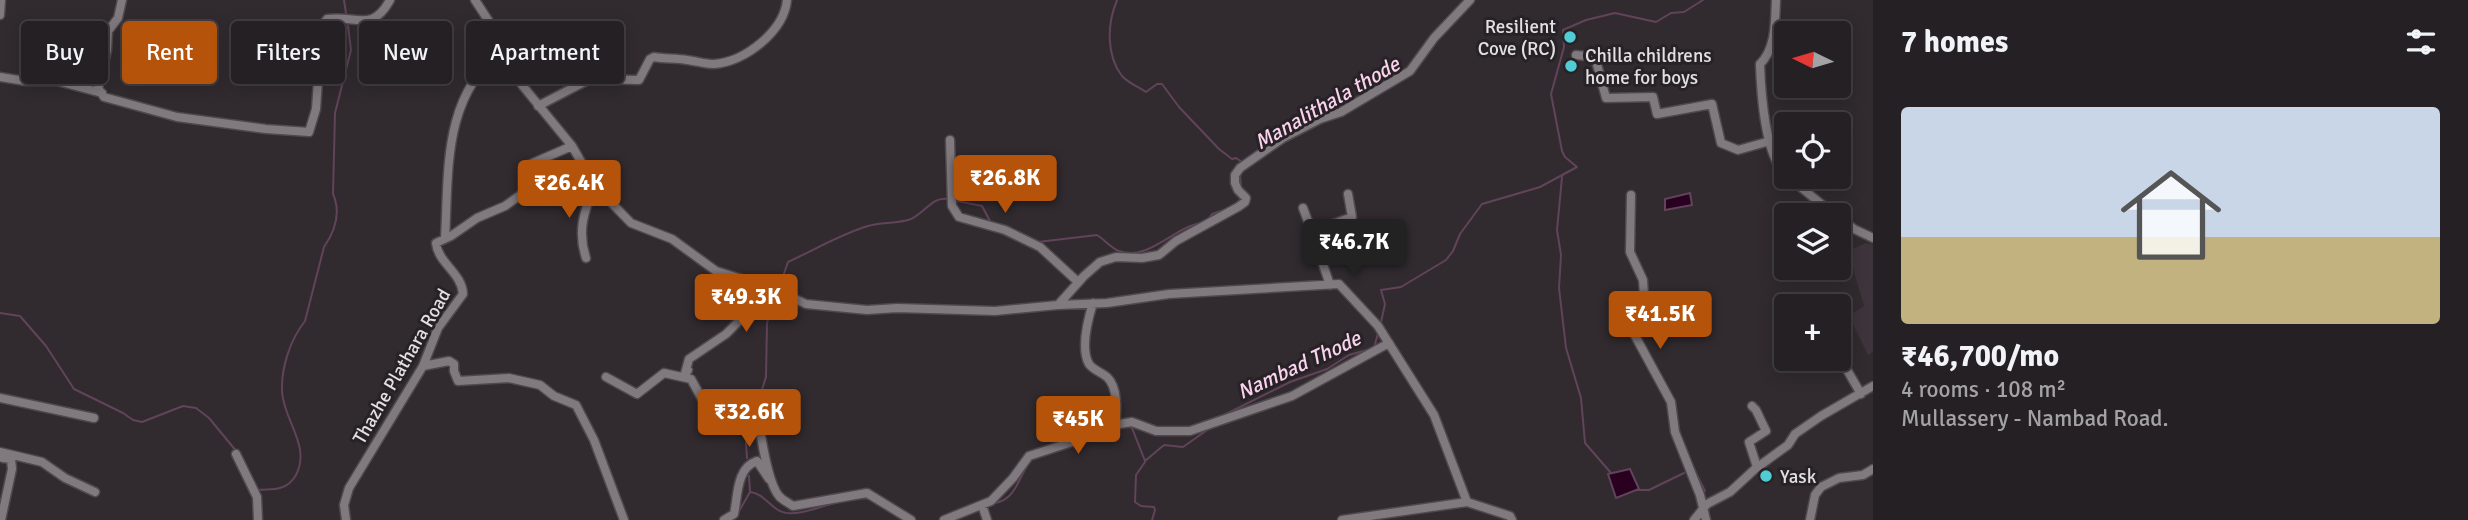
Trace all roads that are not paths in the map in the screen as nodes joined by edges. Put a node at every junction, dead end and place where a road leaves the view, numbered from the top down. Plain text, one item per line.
1 (1, 0) edge
2 (122, 0) edge
3 (390, 0) edge
4 (475, 0) edge
5 (787, 0) edge
6 (1470, 0) edge
7 (1776, 0) edge
8 (0, 15) edge
9 (489, 21) edge
10 (1576, 55) dead end
11 (0, 77) edge
12 (474, 84) edge
13 (521, 84) edge
14 (102, 93) junction
15 (538, 106) junction
16 (950, 140) dead end
17 (1770, 141) junction
18 (572, 146) junction
19 (1774, 153) edge
20 (595, 186) junction
21 (1803, 189) edge
22 (1348, 194) dead end
23 (1631, 195) dead end
24 (1820, 203) edge
25 (1303, 208) dead end
26 (1851, 227) edge
27 (1312, 232) junction
28 (445, 238) junction
29 (1873, 238) edge
30 (586, 258) dead end
31 (744, 280) junction
32 (1079, 282) junction
33 (1330, 285) junction
34 (1093, 303) junction
35 (1058, 305) junction
36 (1389, 343) junction
37 (423, 366) junction
38 (1848, 371) edge
39 (686, 374) junction
40 (606, 377) dead end
41 (1873, 386) edge
42 (1861, 394) junction
43 (0, 398) edge
44 (1752, 406) dead end
45 (94, 418) dead end
46 (1115, 425) junction
47 (0, 452) edge
48 (236, 454) dead end
49 (0, 458) edge
50 (1757, 467) junction
51 (1873, 468) edge
52 (772, 482) junction
53 (95, 492) dead end
54 (1467, 502) junction
55 (982, 505) junction
56 (1703, 508) junction
57 (1406, 515) edge
58 (1, 520) edge
59 (258, 520) edge
60 (346, 520) edge
61 (624, 520) edge
62 (724, 520) edge
63 (912, 520) edge
64 (944, 520) edge
65 (987, 520) edge
66 (1342, 520) edge
67 (1512, 520) edge
68 (1694, 520) edge
69 (1706, 520) edge
70 (1811, 520) edge

1 - 8 street
2 - 14 street
3 - 14 street
4 - 9 street
5 - 15 street
6 - 32 street
7 - 17 street
10 - 17 street
11 - 14 street
12 - 28 street
13 - 15 street
15 - 18 street
16 - 32 street
17 - 19 street
18 - 20 street
18 - 28 street
20 - 30 street
20 - 31 street
21 - 24 street
22 - 27 street
23 - 56 street
25 - 27 street
26 - 29 street
27 - 33 street
28 - 37 street, Thazhe Plathara Road
31 - 35 street
31 - 39 street
32 - 35 street
33 - 34 street
33 - 36 street
34 - 35 street
34 - 46 street
36 - 46 street
36 - 54 street
37 - 60 street, Thazhe Plathara Road
37 - 61 street
38 - 42 street
39 - 40 street
39 - 52 street
41 - 42 street
42 - 50 street
43 - 45 street
44 - 50 street
46 - 55 street
47 - 53 street
48 - 59 street
49 - 58 street
50 - 56 street
51 - 70 street
52 - 62 street
52 - 63 street
54 - 57 street
54 - 67 street
55 - 64 street
55 - 65 street
56 - 68 street
56 - 69 street
57 - 66 street

